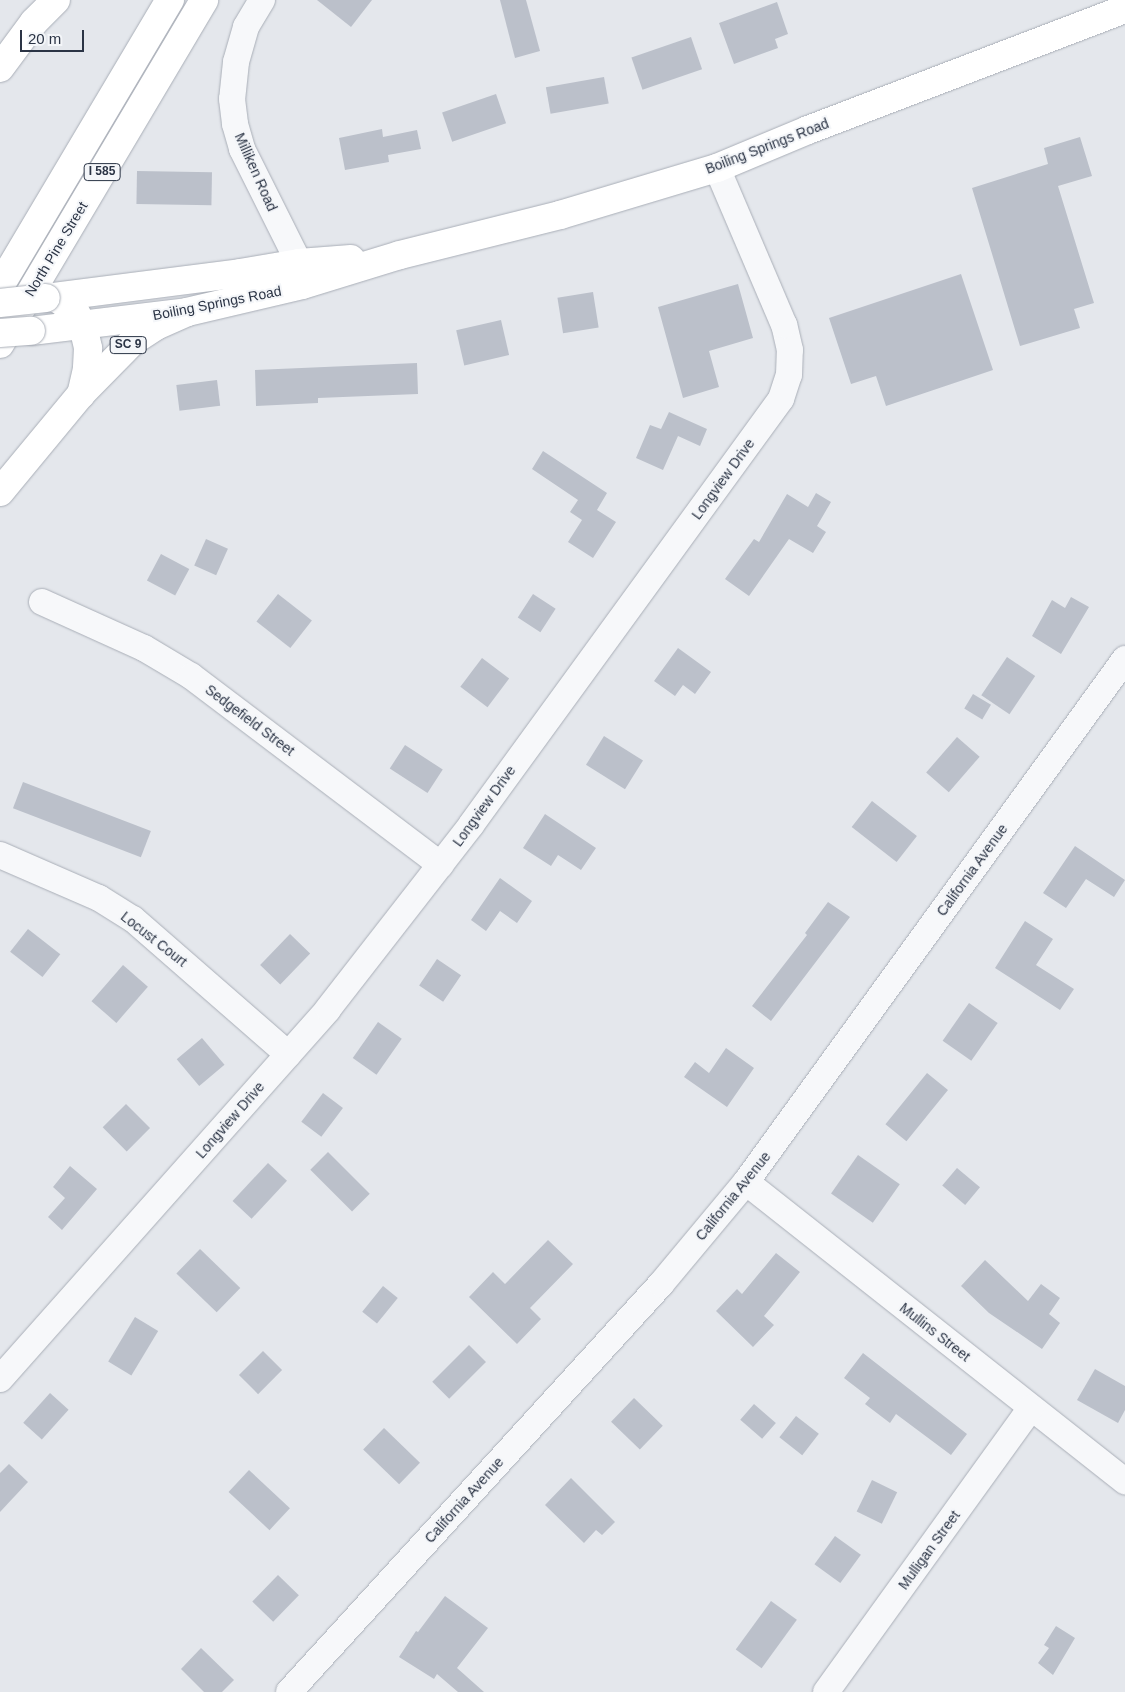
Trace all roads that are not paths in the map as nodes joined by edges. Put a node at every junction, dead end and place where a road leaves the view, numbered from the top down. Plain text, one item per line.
1 (56, 0) edge
2 (170, 0) edge
3 (204, 0) edge
4 (262, 0) edge
5 (1125, 9) edge
6 (0, 68) edge
7 (717, 168) junction
8 (301, 274) junction
9 (0, 286) edge
10 (51, 297) junction
11 (0, 303) edge
12 (187, 312) junction
13 (83, 326) junction
14 (0, 333) edge
15 (0, 344) edge
16 (81, 394) junction
17 (0, 492) edge
18 (42, 602) dead end
19 (1125, 659) edge
20 (0, 855) edge
21 (441, 865) junction
22 (288, 1054) junction
23 (746, 1182) junction
24 (0, 1379) edge
25 (1031, 1408) junction
26 (1125, 1481) edge
27 (289, 1692) edge
28 (826, 1692) edge

1 - 6 main road
2 - 9 main road, North Pine Street / I 585
3 - 15 main road, North Pine Street / I 585
4 - 8 street, Milliken Road
5 - 7 main road, Boiling Springs Road / SC 9
7 - 8 main road, Boiling Springs Road / SC 9
7 - 21 street, Longview Drive
8 - 10 main road, Boiling Springs Road / SC 9
8 - 12 main road, Boiling Springs Road / SC 9
10 - 11 main road, Boiling Springs Road / SC 9, bridge
10 - 13 main road
12 - 13 main road, Boiling Springs Road
12 - 16 main road, SC 9
13 - 14 main road, Boiling Springs Road, bridge
13 - 16 main road
16 - 17 main road, SC 9
18 - 21 street, Sedgefield Street
19 - 23 street, California Avenue
20 - 22 street, Locust Court
21 - 22 street, Longview Drive
22 - 24 street, Longview Drive
23 - 25 street, Mullins Street
23 - 27 street, California Avenue
25 - 26 street, Mullins Street
25 - 28 street, Mulligan Street

